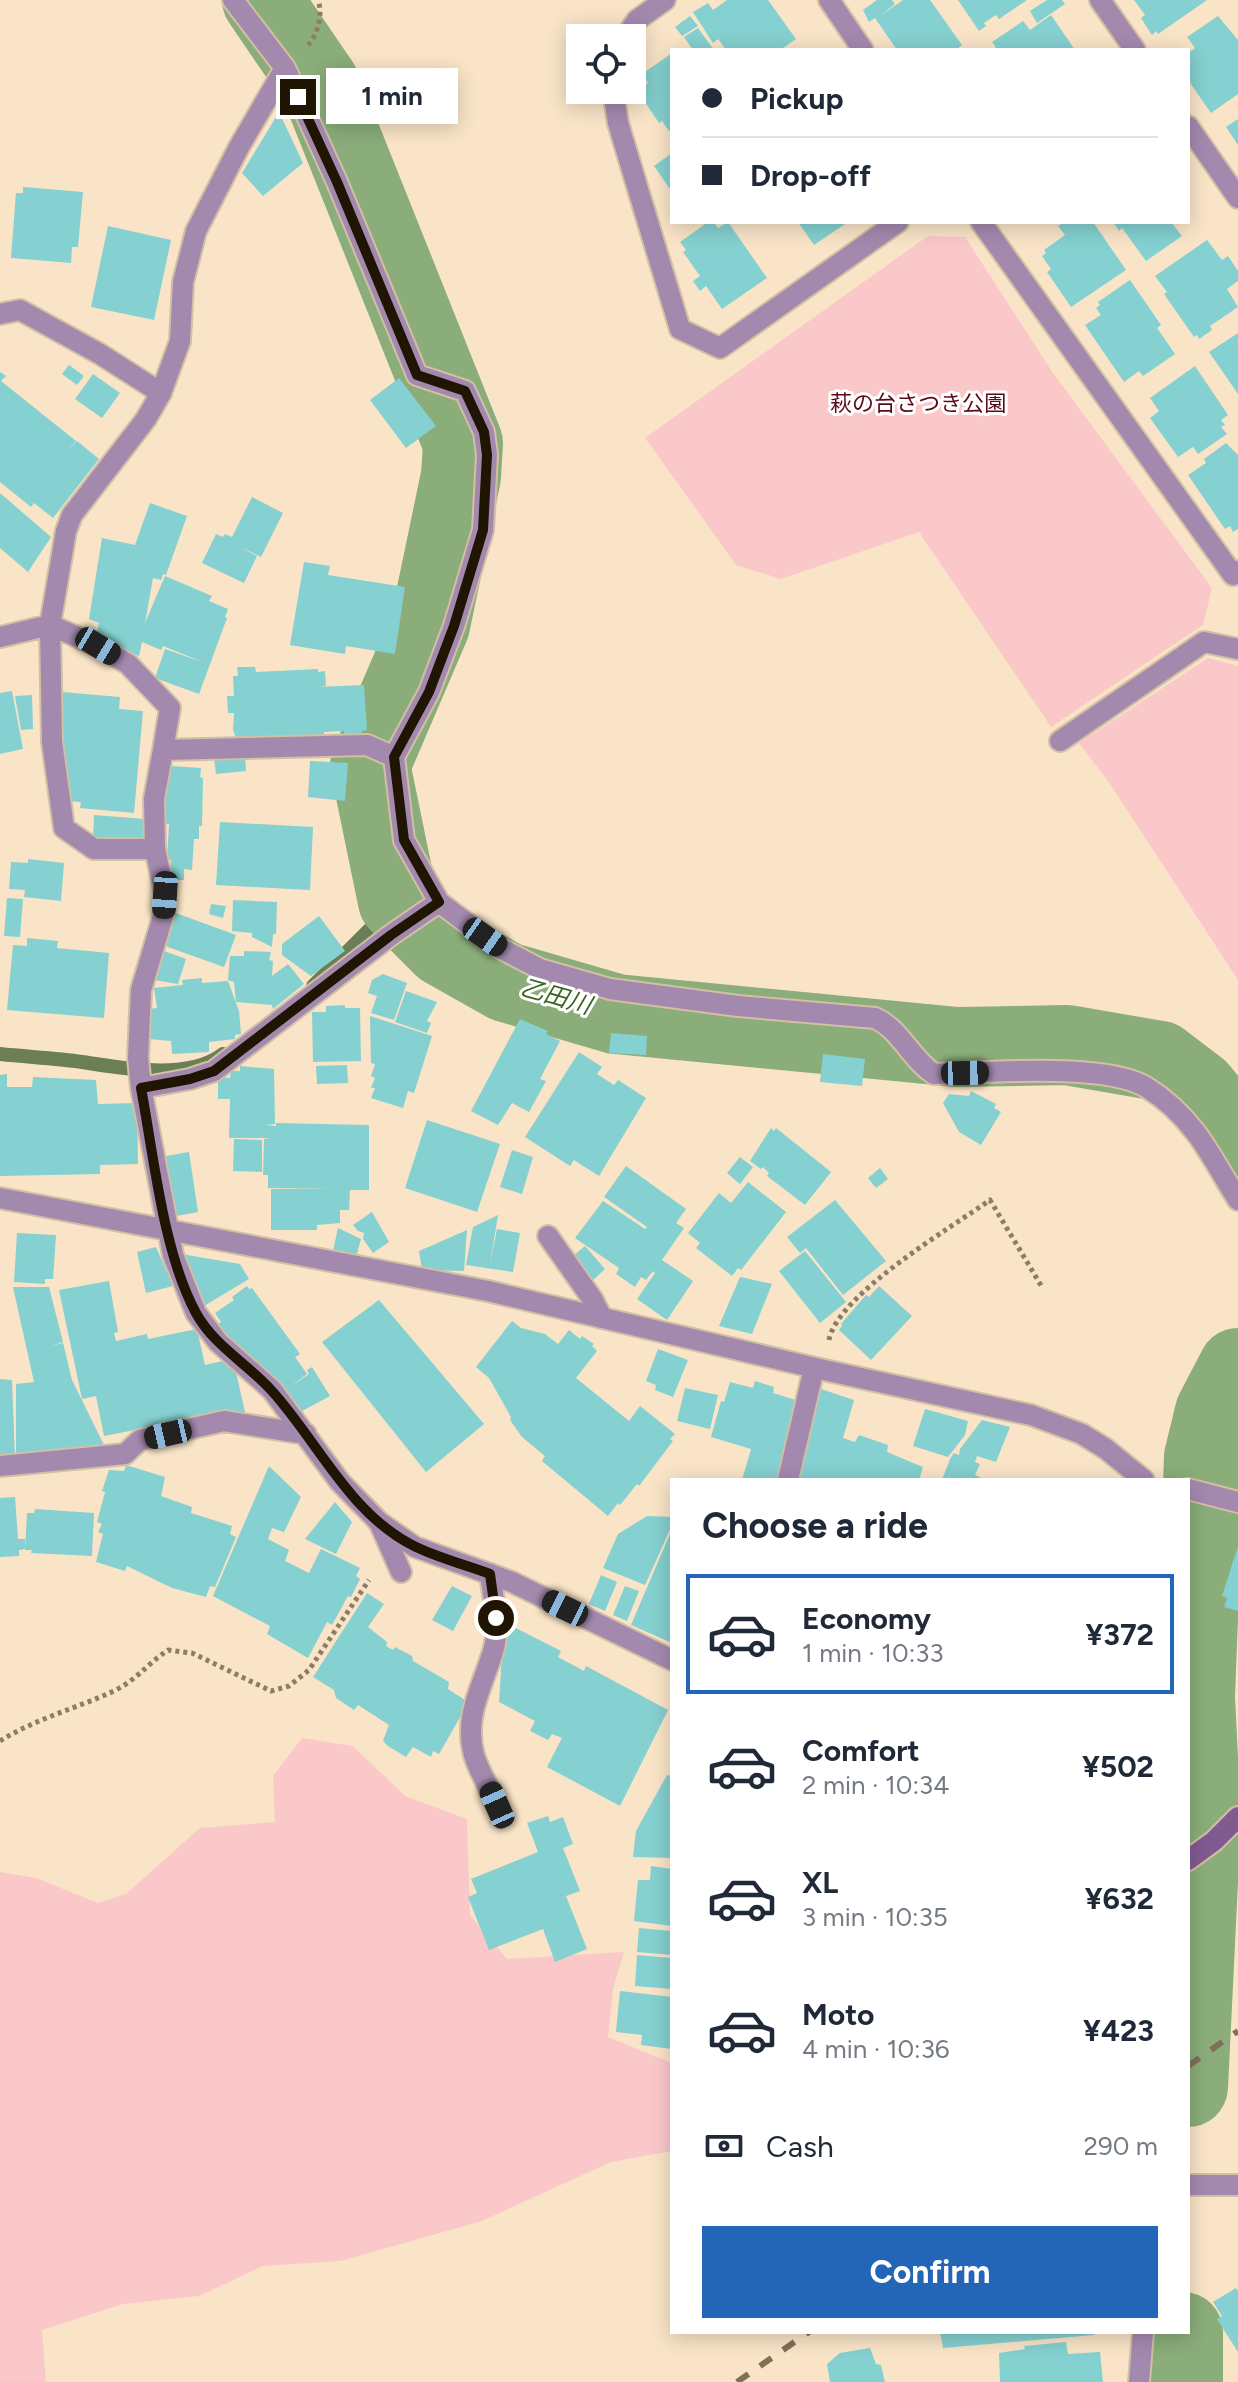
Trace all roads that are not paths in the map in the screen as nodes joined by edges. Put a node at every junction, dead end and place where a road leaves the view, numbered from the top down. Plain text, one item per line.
1 (233, 0) edge
2 (665, 0) edge
3 (829, 0) edge
4 (1100, 0) edge
5 (634, 24) edge
6 (862, 48) edge
7 (1134, 48) edge
8 (285, 68) junction
9 (615, 104) edge
10 (1190, 129) edge
11 (1238, 198) edge
12 (895, 224) edge
13 (982, 224) edge
14 (0, 314) edge
15 (161, 393) junction
16 (1238, 571) edge
17 (50, 625) junction
18 (0, 637) edge
19 (1238, 649) edge
20 (1060, 741) dead end
21 (163, 750) junction
22 (394, 757) junction
23 (155, 849) junction
24 (439, 902) junction
25 (141, 1088) junction
26 (0, 1198) edge
27 (1238, 1200) edge
28 (168, 1231) junction
29 (548, 1236) dead end
30 (602, 1318) junction
31 (819, 1369) junction
32 (306, 1434) junction
33 (0, 1466) edge
34 (789, 1478) edge
35 (1142, 1478) edge
36 (1190, 1489) edge
37 (1232, 1499) edge
38 (379, 1522) junction
39 (401, 1572) dead end
40 (490, 1574) junction
41 (670, 1659) edge
42 (497, 1805) dead end
43 (1238, 1817) edge
44 (1190, 1859) edge
45 (1190, 2185) edge
46 (1238, 2185) edge
47 (1143, 2334) edge
48 (1139, 2382) edge

1 - 8 street
2 - 5 street
3 - 6 street
4 - 7 street
8 - 15 street
8 - 22 street
9 - 12 street
10 - 11 street
13 - 16 street
14 - 15 street
15 - 17 street
17 - 18 street
17 - 21 street
17 - 23 street
19 - 20 street
21 - 22 street
21 - 23 street
22 - 24 street
23 - 25 street
24 - 25 street
24 - 27 street
25 - 28 street
26 - 28 street
28 - 30 street
28 - 32 street
29 - 30 street
30 - 31 street
31 - 34 street
31 - 35 street
32 - 33 street
32 - 38 street
36 - 37 street
38 - 39 street
38 - 40 street
40 - 41 street
40 - 42 street
43 - 44 street
45 - 46 street
47 - 48 street

